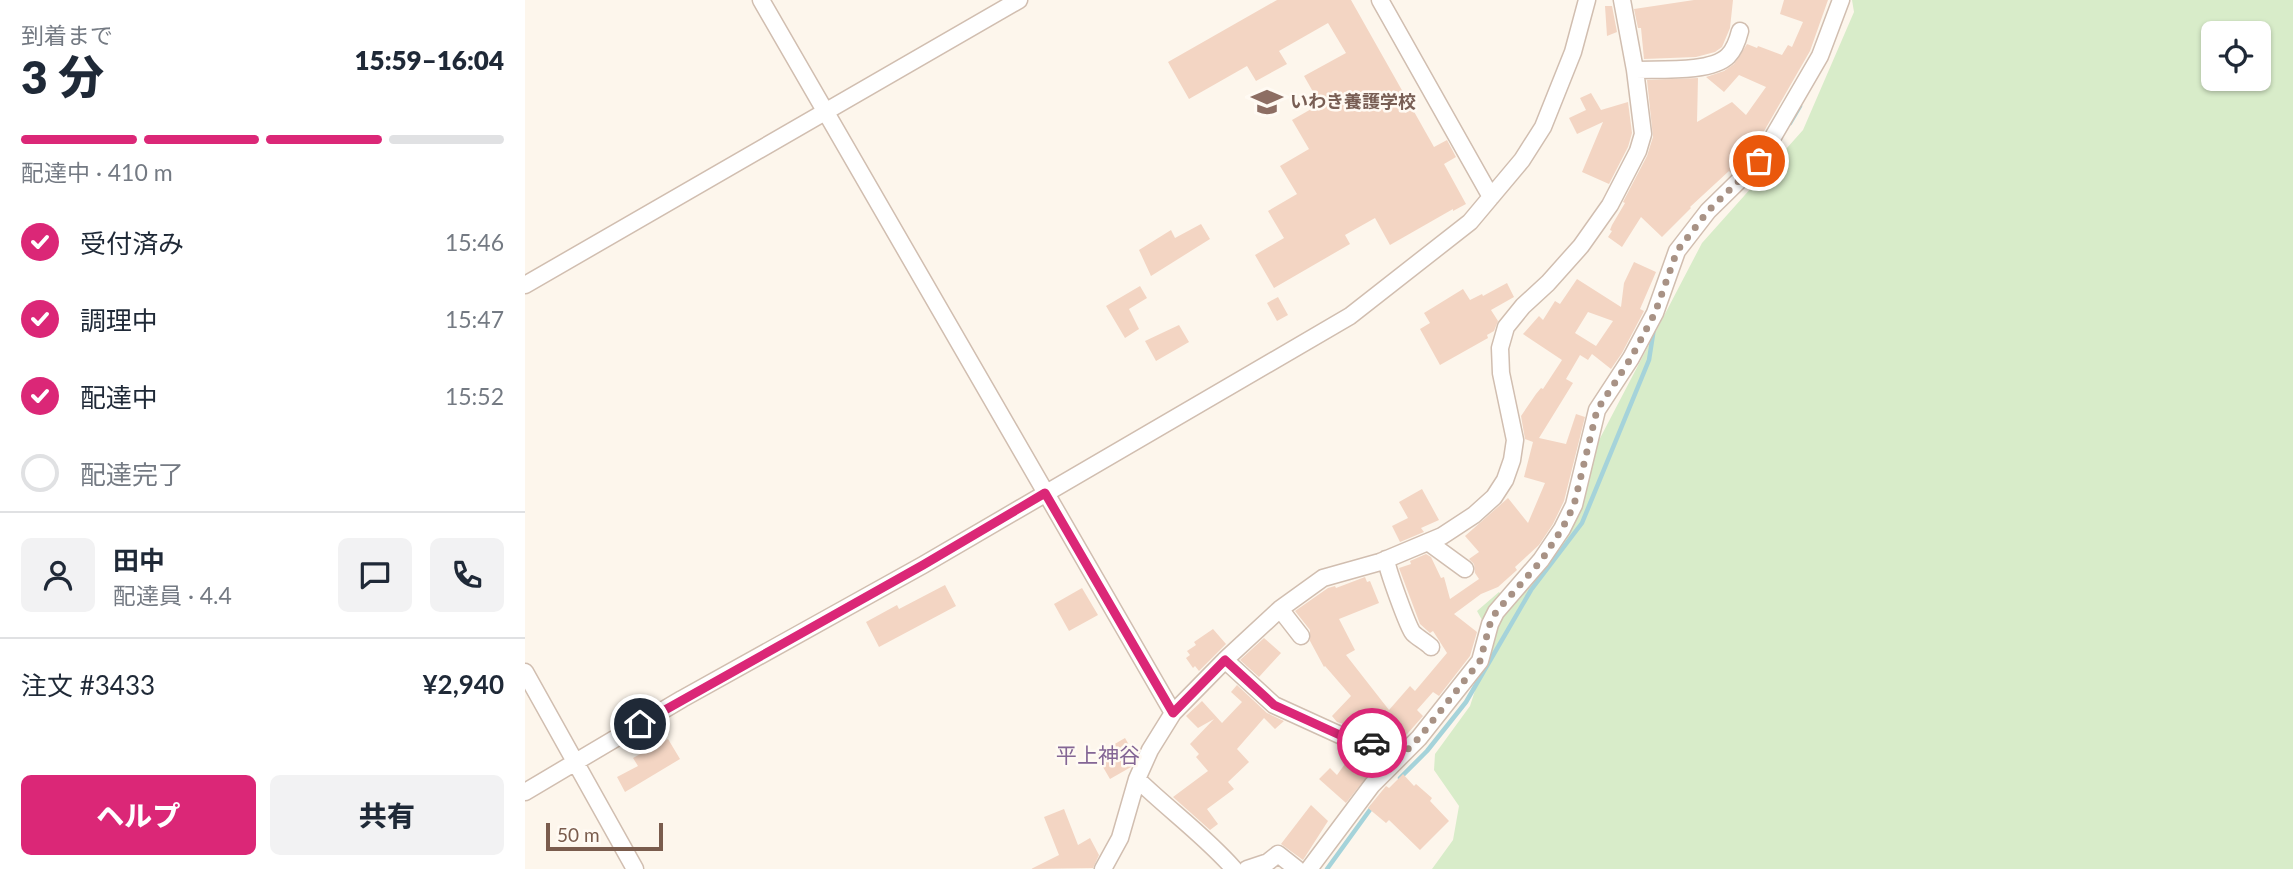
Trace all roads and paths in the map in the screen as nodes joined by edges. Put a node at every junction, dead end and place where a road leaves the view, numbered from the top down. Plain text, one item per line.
1 (761, 0) edge
2 (1019, 0) edge
3 (1380, 0) edge
4 (1587, 0) edge
5 (1622, 0) edge
6 (1841, 0) edge
7 (1740, 31) dead end
8 (1635, 70) junction
9 (826, 112) junction
10 (1491, 197) junction
11 (525, 285) edge
12 (1045, 493) junction
13 (1428, 542) junction
14 (1386, 559) junction
15 (1465, 569) dead end
16 (1280, 609) junction
17 (1301, 636) dead end
18 (1431, 647) dead end
19 (1225, 660) junction
20 (525, 672) edge
21 (1173, 713) junction
22 (575, 762) junction
23 (1394, 763) junction
24 (1137, 779) junction
25 (525, 792) edge
26 (1107, 868) edge
27 (635, 869) edge
28 (1234, 869) edge
29 (1247, 869) edge
30 (1297, 869) edge
31 (1309, 869) edge

1 - 9 street
2 - 9 street
3 - 10 street
4 - 10 street
5 - 8 street
6 - 23 street
7 - 8 street
8 - 13 street
9 - 11 street
9 - 12 street
10 - 12 street
12 - 21 street
12 - 22 street
13 - 14 street
13 - 15 street
14 - 16 street
14 - 18 street
16 - 17 street
16 - 19 street
19 - 21 street
19 - 23 street
20 - 22 street
21 - 24 street
22 - 25 street
22 - 27 street
23 - 31 street
24 - 26 street
24 - 28 street
29 - 30 street

